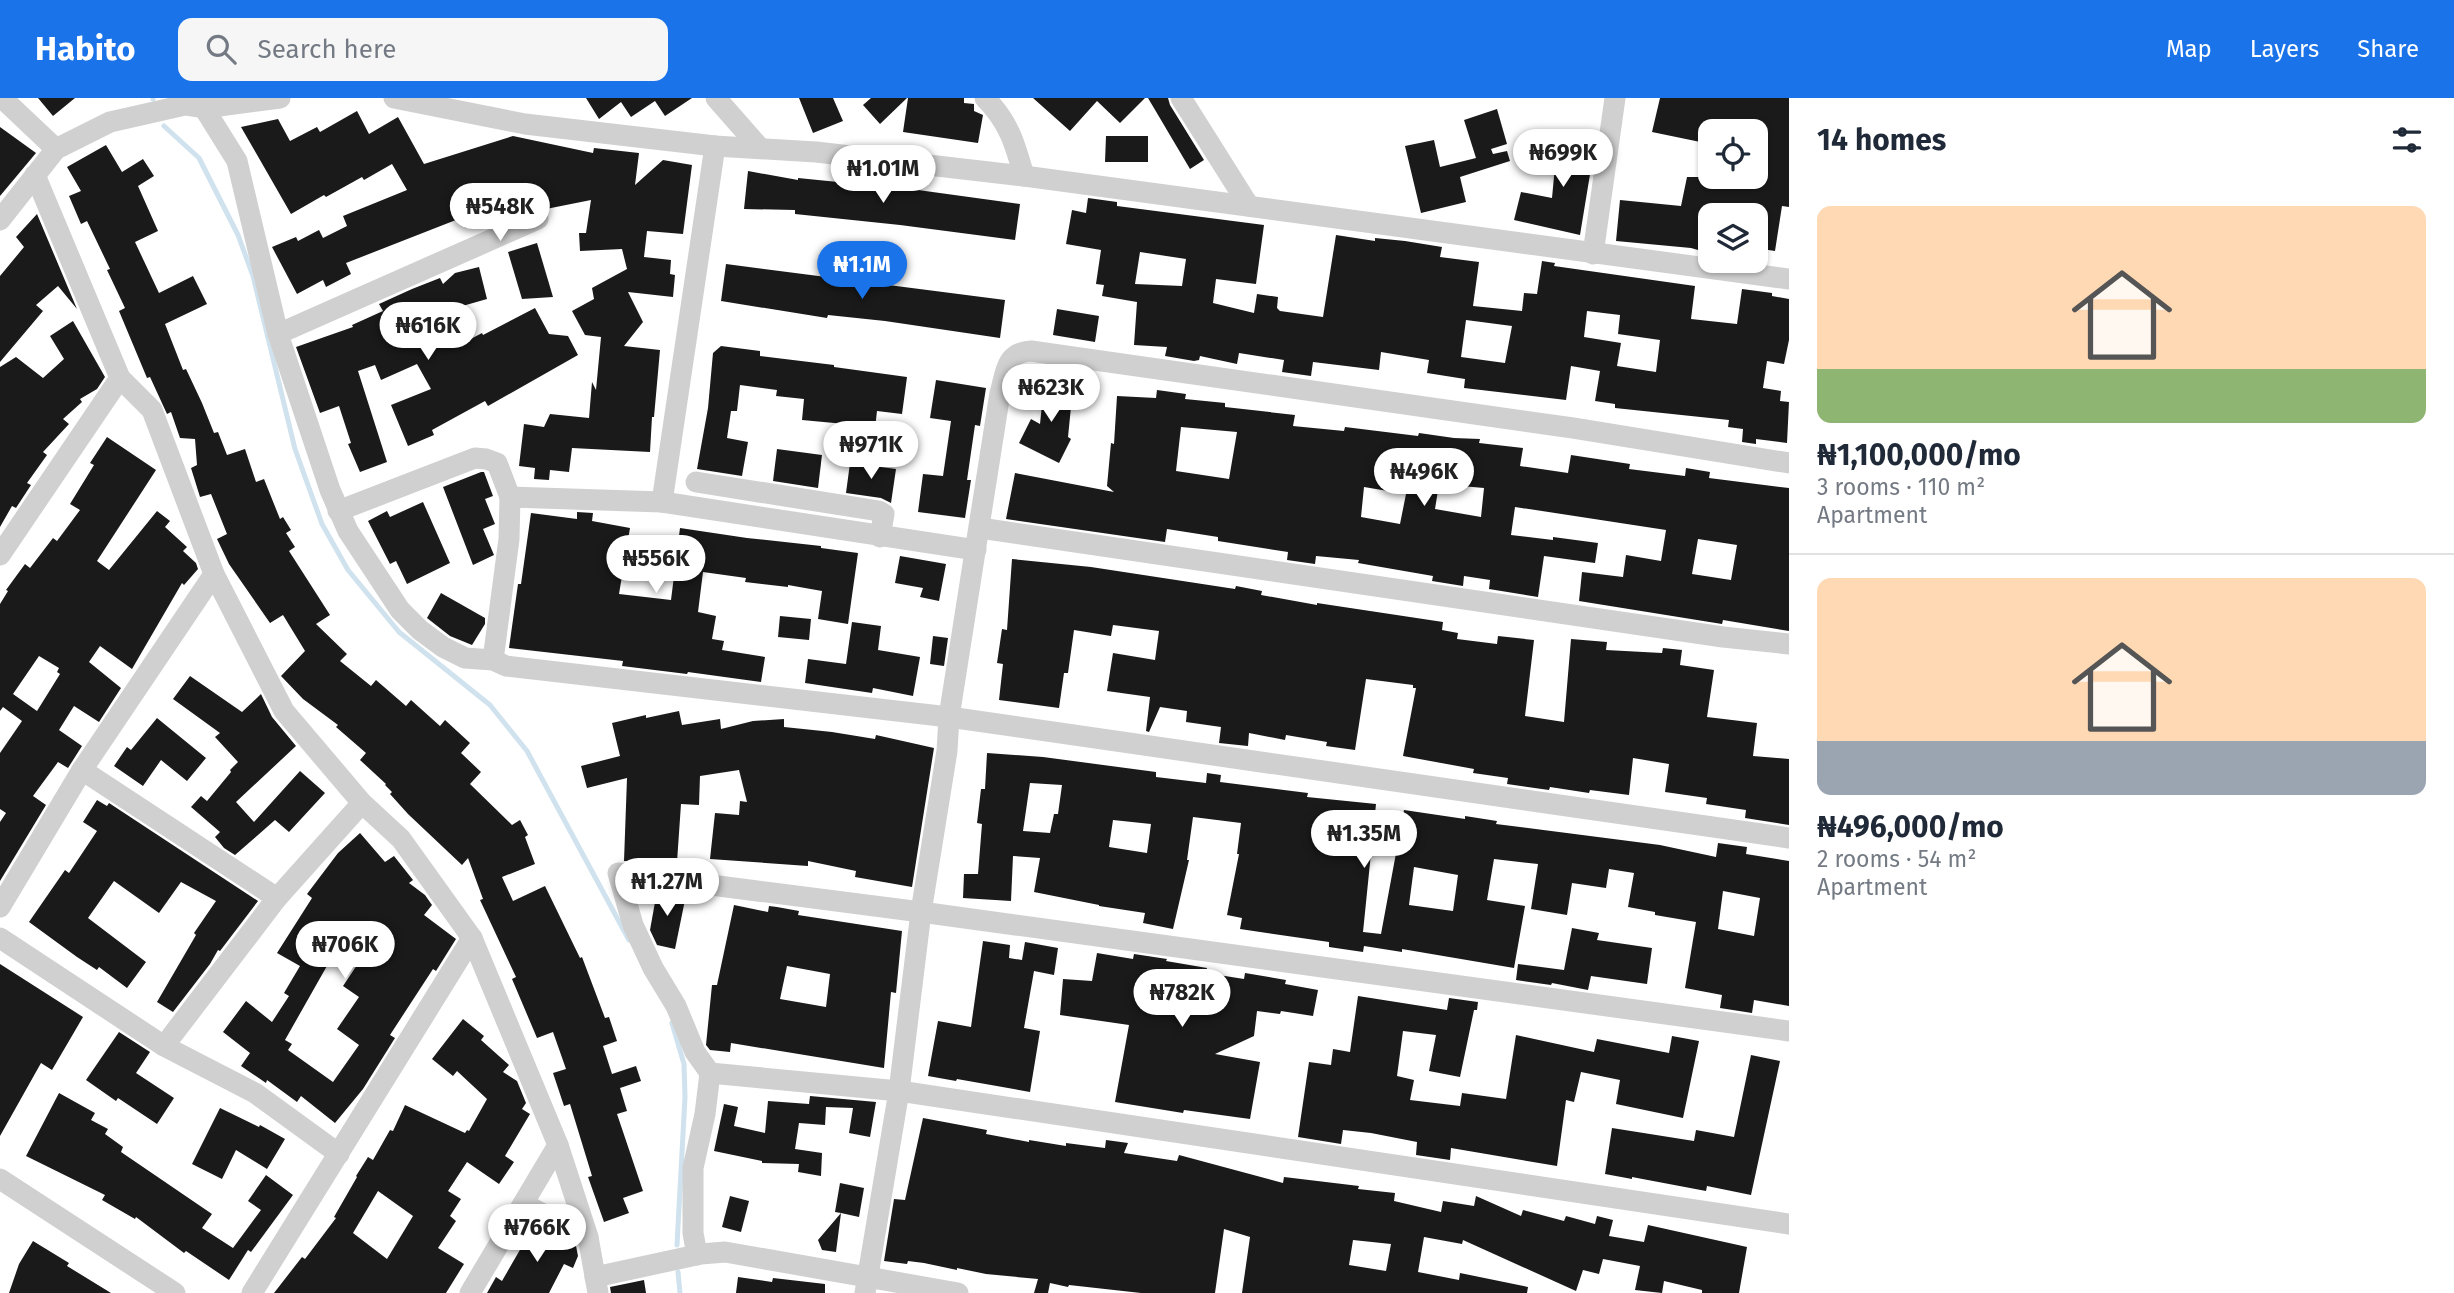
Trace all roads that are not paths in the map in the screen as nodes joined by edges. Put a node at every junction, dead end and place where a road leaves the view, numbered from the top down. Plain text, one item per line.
1 (2, 98) edge
2 (280, 98) edge
3 (394, 98) edge
4 (716, 98) edge
5 (985, 98) edge
6 (1181, 98) edge
7 (1615, 98) edge
8 (191, 104) edge
9 (715, 146) junction
10 (760, 148) junction
11 (57, 149) junction
12 (35, 175) junction
13 (1024, 176) junction
14 (1250, 206) junction
15 (538, 219) dead end
16 (0, 220) edge
17 (1593, 254) junction
18 (1788, 274) edge
19 (278, 334) junction
20 (120, 378) junction
21 (1789, 463) edge
22 (696, 482) dead end
23 (510, 496) junction
24 (662, 502) junction
25 (338, 511) junction
26 (980, 528) junction
27 (880, 537) junction
28 (976, 550) junction
29 (0, 555) edge
30 (215, 574) junction
31 (1789, 644) edge
32 (493, 660) junction
33 (949, 717) junction
34 (82, 770) junction
35 (362, 803) junction
36 (1789, 838) edge
37 (277, 898) junction
38 (0, 907) edge
39 (921, 912) junction
40 (0, 938) edge
41 (472, 938) junction
42 (1789, 1031) edge
43 (164, 1046) junction
44 (710, 1073) junction
45 (899, 1091) junction
46 (558, 1145) junction
47 (339, 1154) junction
48 (0, 1179) edge
49 (524, 1204) junction
50 (1789, 1224) edge
51 (588, 1237) junction
52 (697, 1255) junction
53 (596, 1285) edge
54 (865, 1285) edge
55 (175, 1293) edge
56 (252, 1293) edge
57 (470, 1293) edge
58 (958, 1293) edge

1 - 11 street
2 - 8 street
3 - 9 street
4 - 10 street
5 - 13 street
6 - 14 street
7 - 17 street
8 - 11 street
8 - 19 street
9 - 10 street
9 - 24 street
10 - 13 street
11 - 12 street
12 - 16 street
12 - 20 street
13 - 14 street
14 - 17 street
15 - 19 street
17 - 18 street
19 - 25 street
20 - 29 street
20 - 30 street
21 - 26 street
22 - 27 street
23 - 24 street
23 - 25 street
23 - 32 street
24 - 27 street
25 - 32 street
26 - 28 street
26 - 31 street
27 - 28 street
28 - 33 street
30 - 34 street
30 - 35 street
32 - 33 street
33 - 36 street
33 - 39 street
34 - 37 street
34 - 38 street
35 - 37 street
35 - 41 street
37 - 43 street
39 - 42 street
39 - 44 street
39 - 45 street
40 - 43 street
41 - 46 street
41 - 47 street
43 - 47 street
44 - 45 street
44 - 52 street
45 - 50 street
45 - 54 street
46 - 49 street
46 - 51 street
47 - 56 street
48 - 55 street
49 - 51 street
49 - 57 street
51 - 53 street
52 - 53 street
52 - 54 street
54 - 58 street

